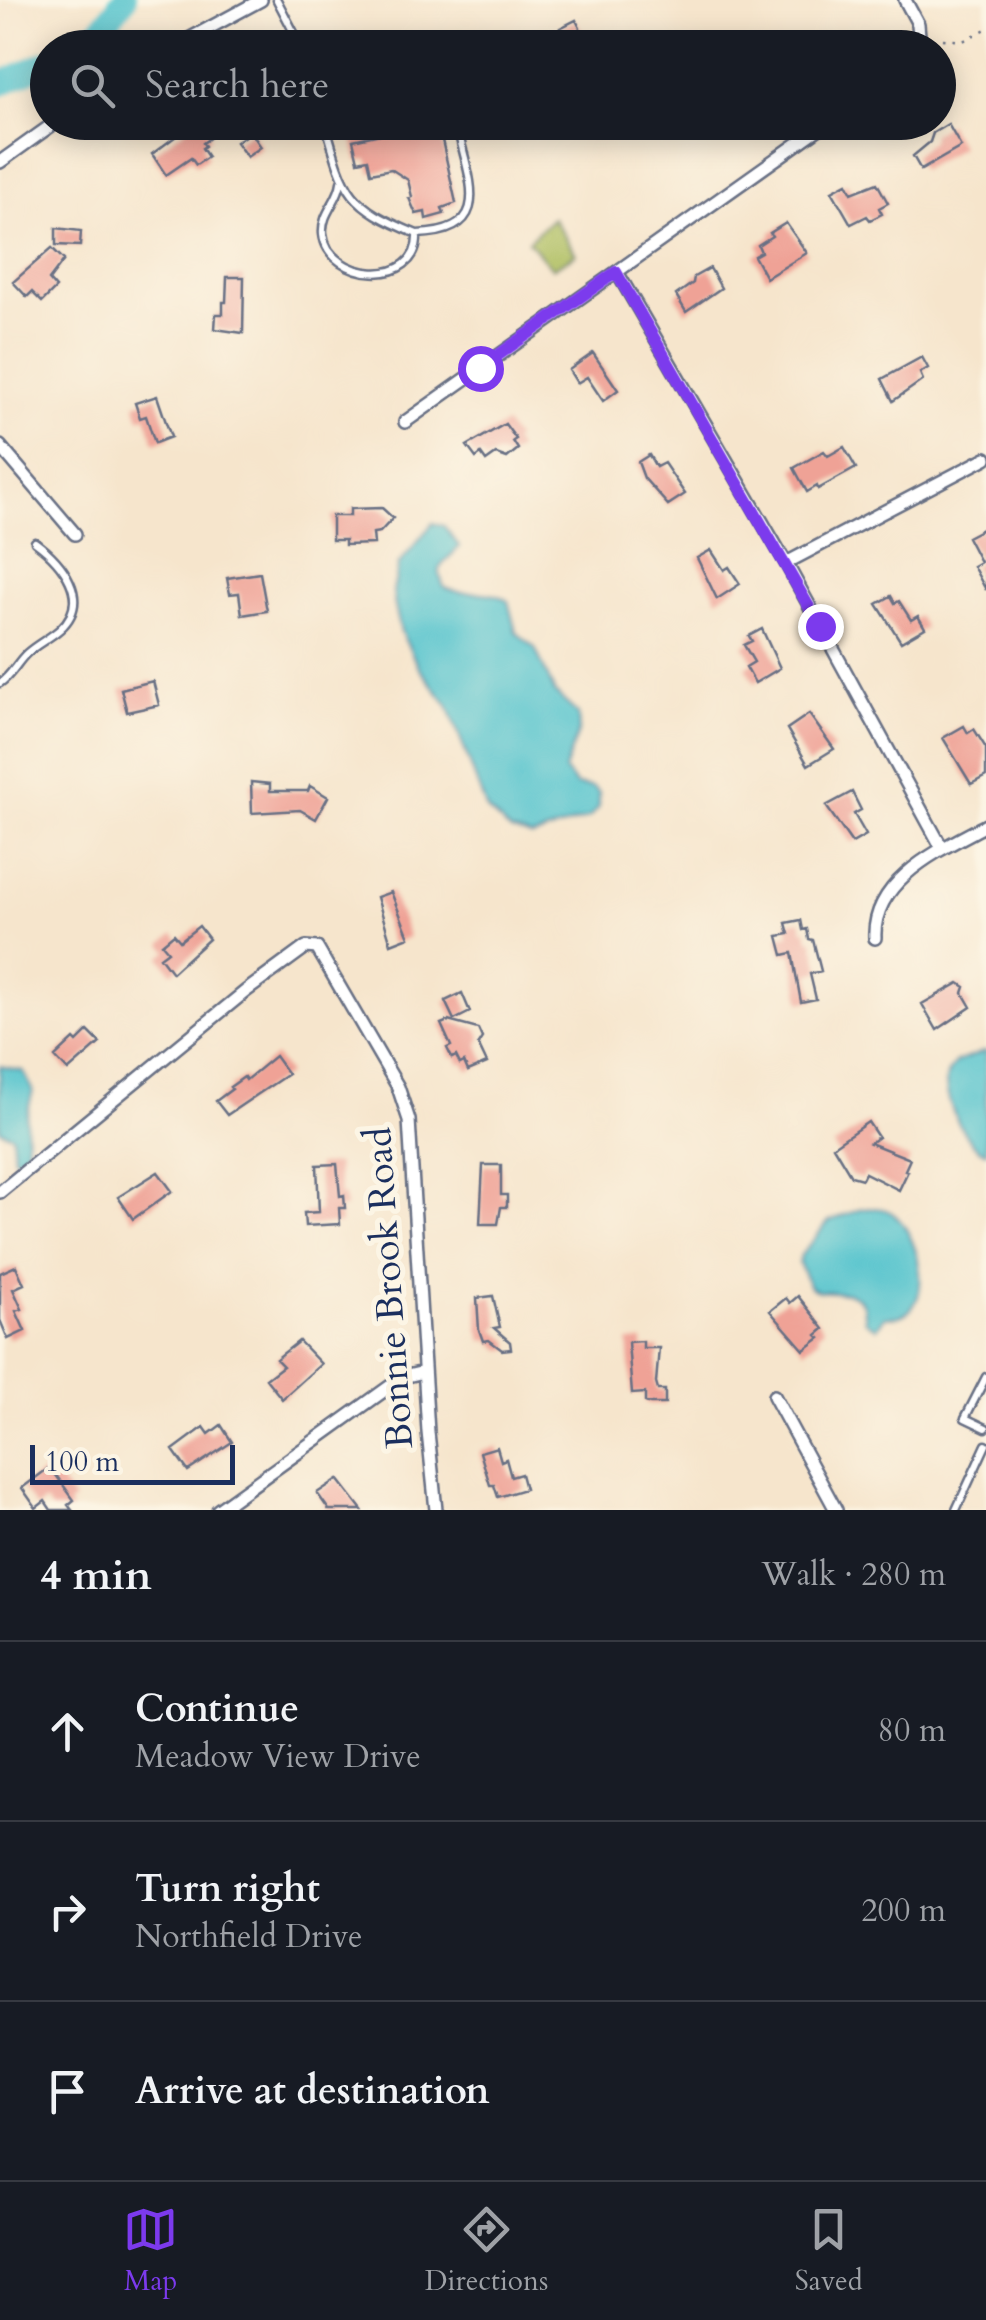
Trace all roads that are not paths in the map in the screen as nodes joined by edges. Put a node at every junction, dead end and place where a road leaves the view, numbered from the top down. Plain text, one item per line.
1 (261, 0) edge
2 (277, 0) edge
3 (905, 0) edge
4 (205, 30) edge
5 (293, 30) edge
6 (918, 30) edge
7 (31, 140) edge
8 (330, 140) edge
9 (461, 140) edge
10 (803, 140) edge
11 (0, 162) edge
12 (341, 182) junction
13 (417, 234) junction
14 (616, 272) junction
15 (405, 422) dead end
16 (0, 446) edge
17 (986, 458) edge
18 (75, 534) dead end
19 (36, 542) dead end
20 (786, 563) junction
21 (0, 682) edge
22 (986, 826) edge
23 (942, 848) junction
24 (876, 938) dead end
25 (0, 1192) edge
26 (424, 1372) junction
27 (986, 1378) edge
28 (776, 1401) dead end
29 (986, 1428) edge
30 (986, 1446) edge
31 (218, 1510) edge
32 (436, 1510) edge
33 (836, 1510) edge
34 (956, 1510) edge

1 - 4 street
2 - 5 lane
3 - 6 street
7 - 11 street
8 - 12 lane
9 - 13 lane
10 - 14 street
12 - 13 lane
12 - 13 lane
14 - 15 street
14 - 20 street
16 - 18 street
17 - 20 street
19 - 21 lane
20 - 23 street
22 - 23 street
23 - 24 street
25 - 26 street, Bonnie Brook Road
26 - 31 street
26 - 32 street, Bonnie Brook Road
27 - 29 lane
28 - 33 street
30 - 34 lane

